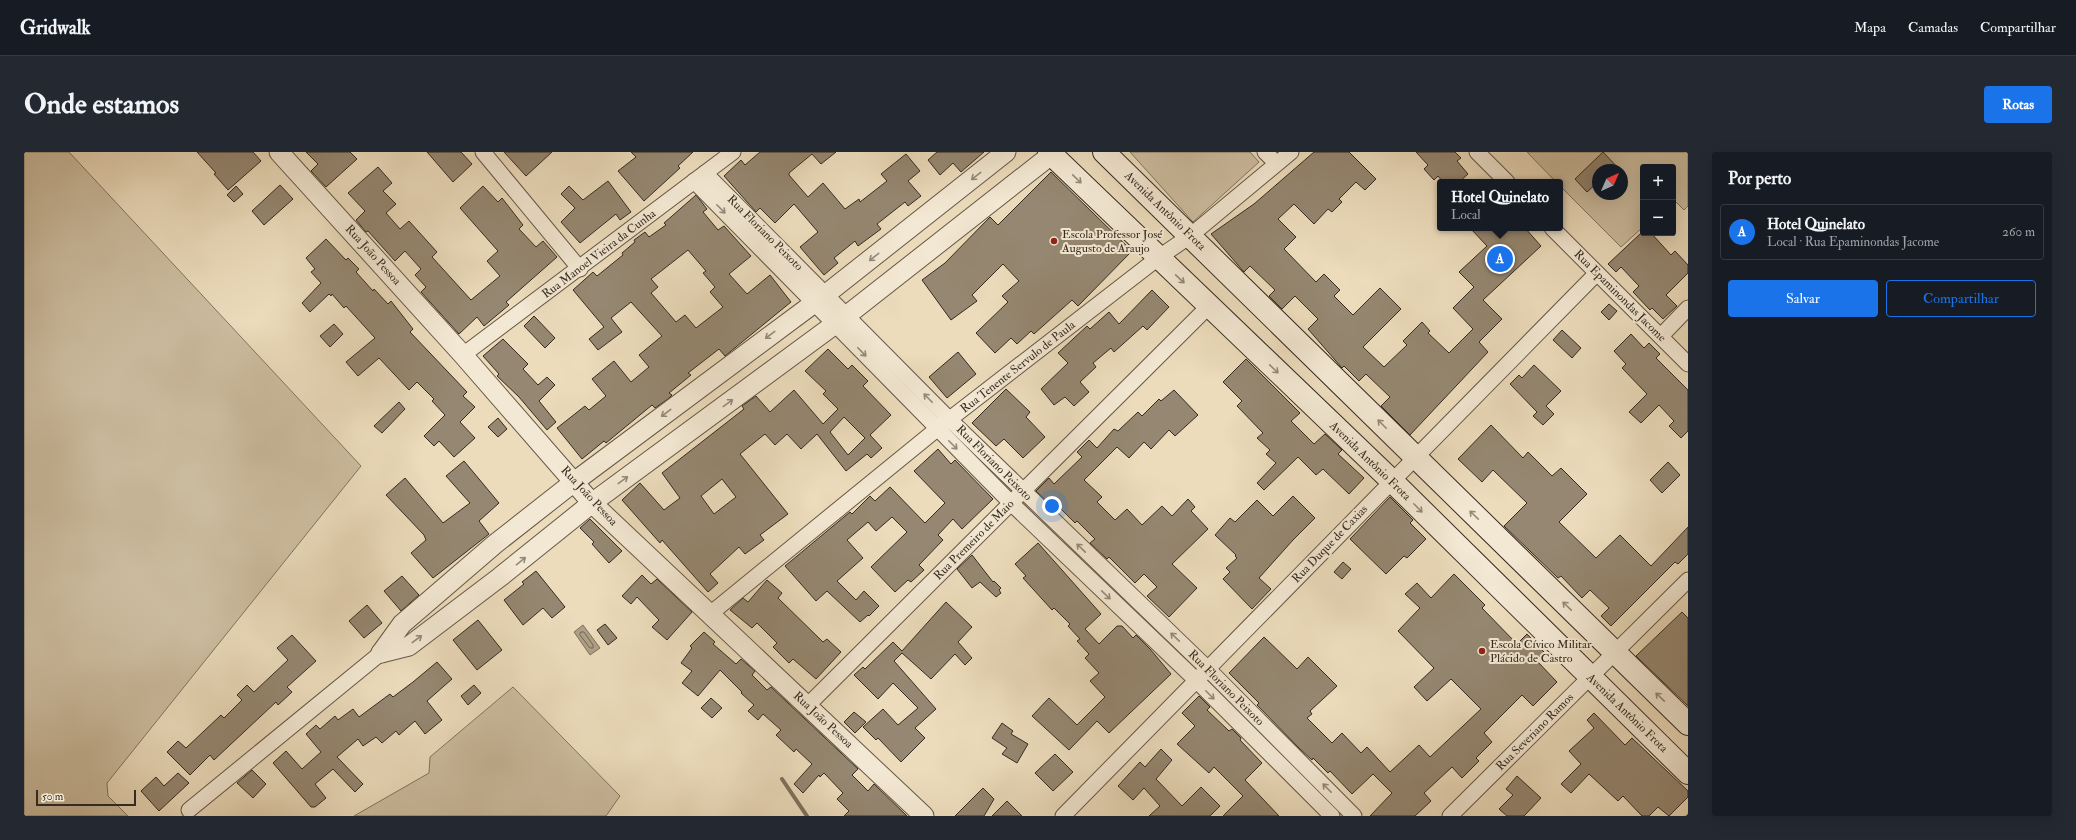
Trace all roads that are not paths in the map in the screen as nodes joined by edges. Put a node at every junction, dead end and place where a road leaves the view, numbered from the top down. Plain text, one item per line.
1 (278, 152) edge
2 (733, 152) edge
3 (1006, 152) edge
4 (1104, 152) edge
5 (1265, 152) edge
6 (1291, 152) edge
7 (1477, 152) edge
8 (487, 153) edge
9 (1052, 153) edge
10 (1276, 163) junction
11 (699, 177) junction
12 (1504, 179) edge
13 (1555, 231) edge
14 (1190, 236) junction
15 (1158, 258) junction
16 (580, 269) junction
17 (1597, 273) junction
18 (820, 298) junction
19 (1209, 306) junction
20 (1688, 308) edge
21 (841, 320) junction
22 (1661, 336) junction
23 (463, 355) junction
24 (1688, 364) edge
25 (950, 420) junction
26 (937, 429) junction
27 (1415, 457) junction
28 (1392, 481) junction
29 (574, 482) junction
30 (1023, 492) junction
31 (592, 503) junction
32 (1011, 503) junction
33 (1688, 580) edge
34 (710, 614) junction
35 (381, 653) junction
36 (1614, 653) junction
37 (1208, 669) junction
38 (1590, 677) junction
39 (1196, 680) junction
40 (807, 706) junction
41 (1688, 724) edge
42 (1688, 773) edge
43 (189, 810) dead end
44 (924, 816) edge
45 (1063, 816) edge
46 (1332, 816) edge
47 (1354, 816) edge
48 (1450, 816) edge

1 - 23 street, Rua João Pessoa
2 - 11 street, Rua Manoel Vieira da Cunha
3 -> 18 street
4 - 14 main road, Avenida Antônio Frota
5 - 10 street
6 - 10 street, Rua Tenente Servulo de Paula
7 - 12 street
8 - 16 street
9 -> 15 main road, Avenida Antônio Frota
9 - 21 street
10 - 14 street, Rua Tenente Servulo de Paula
11 - 16 street, Rua Manoel Vieira da Cunha
11 - 18 street, Rua Floriano Peixoto
13 - 17 street, Rua Epaminondas Jacome
14 - 15 street, Rua Tenente Servulo de Paula
27 -> 14 main road, Avenida Antônio Frota
15 -> 19 main road, Avenida Antônio Frota
15 - 25 street, Rua Tenente Servulo de Paula
16 - 23 street, Rua Manoel Vieira da Cunha
17 - 22 street, Rua Epaminondas Jacome
17 - 27 street, Rua Duque de Caxias
18 - 21 street, Rua Floriano Peixoto
18 -> 29 street
19 -> 28 main road, Avenida Antônio Frota
19 - 30 street, Rua Premeiro de Maio
20 - 22 street
25 -> 21 street, Rua Floriano Peixoto
21 -> 26 street, Rua Floriano Peixoto
31 -> 21 street
22 - 24 street, Rua Epaminondas Jacome
23 - 29 street, Rua João Pessoa
25 - 26 street, Rua Tenente Servulo de Paula
25 - 30 street, Rua Floriano Peixoto
26 -> 32 street, Rua Floriano Peixoto
26 - 34 street, Rua Tenente Servulo de Paula
27 - 28 street, Rua Duque de Caxias
36 -> 27 main road, Avenida Antônio Frota
28 - 37 street, Rua Duque de Caxias
28 -> 38 main road, Avenida Antônio Frota
29 - 31 street, Rua João Pessoa
29 - 35 street
30 - 32 street, Rua Premeiro de Maio
37 -> 30 street, Rua Floriano Peixoto
31 - 34 street, Rua João Pessoa
35 -> 31 street
32 -> 39 street, Rua Floriano Peixoto
32 - 40 street, Rua Premeiro de Maio
33 - 36 street, Rua Severiano Ramos
34 - 40 street, Rua João Pessoa
35 - 43 street
36 - 38 street, Rua Severiano Ramos
41 -> 36 main road, Avenida Antônio Frota
37 - 39 street, Rua Duque de Caxias
47 -> 37 street, Rua Floriano Peixoto
38 - 42 main road, Avenida Antônio Frota
38 - 48 street, Rua Severiano Ramos
39 - 45 street, Rua Duque de Caxias
39 -> 46 street, Rua Floriano Peixoto
40 - 44 street, Rua João Pessoa

